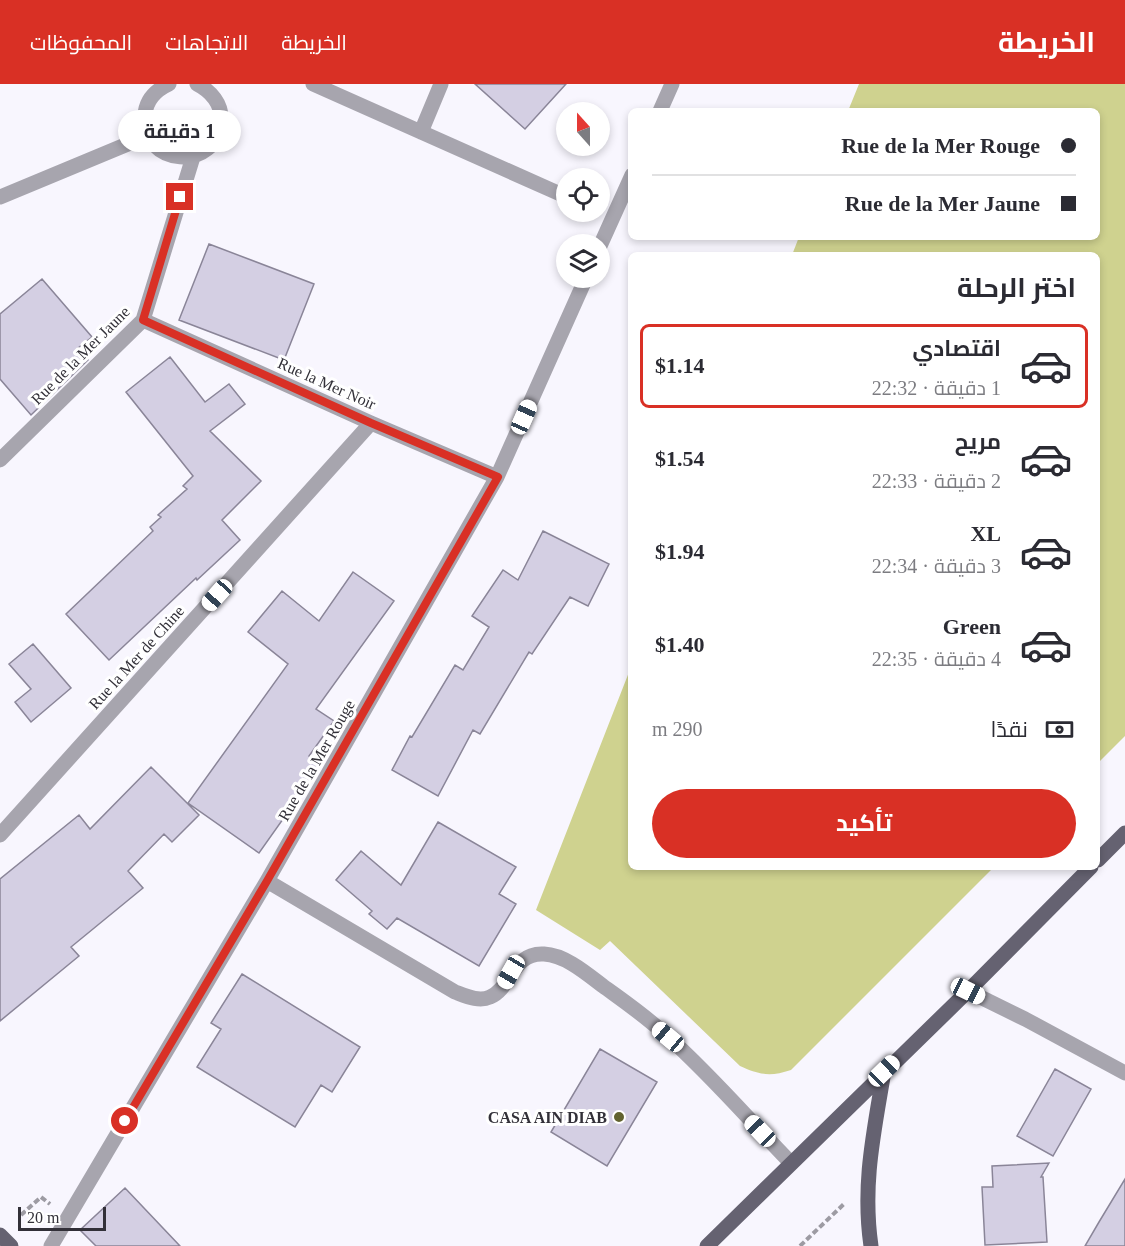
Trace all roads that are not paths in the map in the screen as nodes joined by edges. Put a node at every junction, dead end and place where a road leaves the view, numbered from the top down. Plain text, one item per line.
1 (197, 84) edge
2 (313, 84) edge
3 (441, 84) edge
4 (672, 84) edge
5 (161, 85) edge
6 (217, 88) edge
7 (661, 108) edge
8 (421, 132) junction
9 (147, 136) junction
10 (193, 157) junction
11 (628, 181) edge
12 (556, 192) edge
13 (0, 197) edge
14 (610, 208) edge
15 (582, 288) edge
16 (143, 320) junction
17 (371, 423) junction
18 (0, 460) edge
19 (498, 477) junction
20 (1125, 833) edge
21 (0, 835) edge
22 (1100, 858) edge
23 (1088, 870) edge
24 (267, 881) junction
25 (968, 991) junction
26 (884, 1071) junction
27 (1125, 1073) edge
28 (791, 1163) junction
29 (0, 1235) edge
30 (11, 1246) edge
31 (51, 1246) edge
32 (707, 1246) edge
33 (871, 1246) edge

1 - 6 street
2 - 8 street
3 - 8 street
4 - 7 street
5 - 9 street
6 - 10 street
8 - 12 street
9 - 10 street
9 - 13 street
10 - 16 street, Rue de la Mer Jaune
11 - 14 street
15 - 19 street, Rue de la Mer Rouge
16 - 17 street, Rue la Mer Noir
16 - 18 street, Rue de la Mer Jaune
17 - 19 street, Rue la Mer Noir
17 - 21 street, Rue la Mer de Chine
19 - 24 street, Rue de la Mer Rouge
20 - 22 main road
23 - 25 main road
24 - 28 street
24 - 31 street, Rue de la Mer Rouge
25 - 26 main road
25 - 27 street
26 - 28 main road
26 - 33 main road
28 - 32 main road
29 - 30 main road

